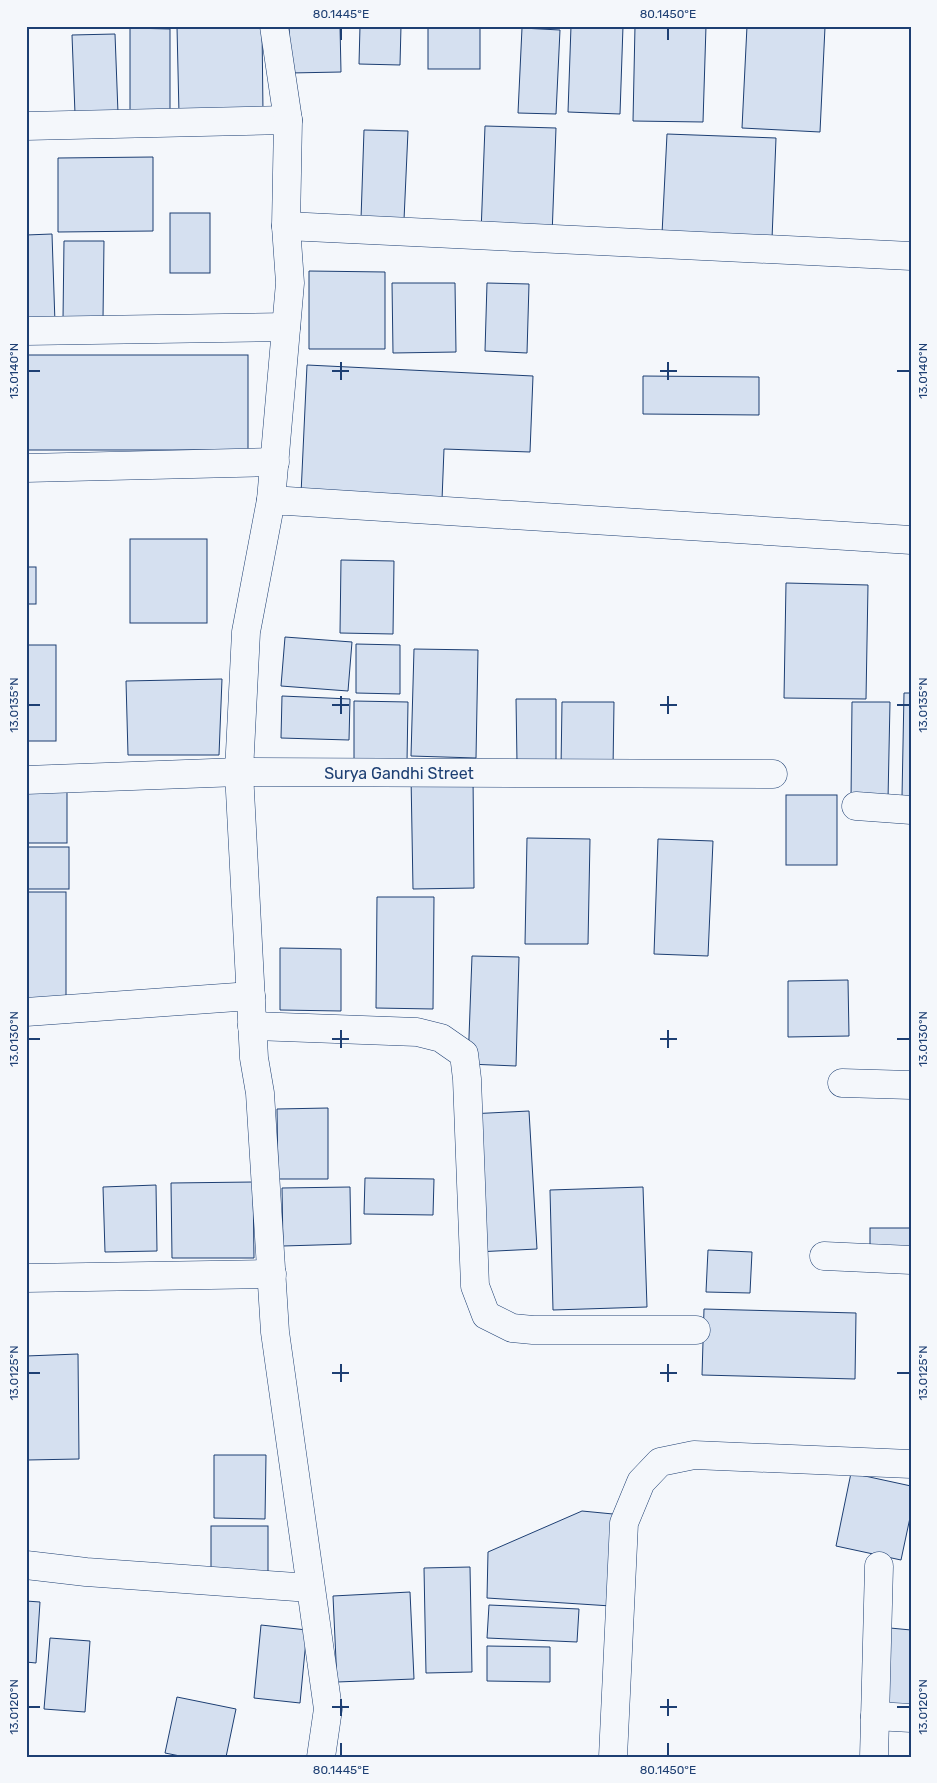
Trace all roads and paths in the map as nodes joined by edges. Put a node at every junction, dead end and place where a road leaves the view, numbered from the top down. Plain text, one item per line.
1 (274, 26) edge
2 (288, 120) junction
3 (26, 126) edge
4 (286, 226) junction
5 (911, 256) edge
6 (286, 327) junction
7 (26, 330) edge
8 (274, 462) junction
9 (26, 468) edge
10 (271, 500) junction
11 (911, 540) edge
12 (239, 772) junction
13 (772, 774) dead end
14 (26, 780) edge
15 (856, 806) dead end
16 (911, 810) edge
17 (251, 996) junction
18 (26, 1012) edge
19 (252, 1026) junction
20 (842, 1083) dead end
21 (911, 1085) edge
22 (824, 1256) dead end
23 (911, 1260) edge
24 (272, 1274) junction
25 (26, 1278) edge
26 (696, 1330) dead end
27 (911, 1464) edge
28 (26, 1565) edge
29 (879, 1566) dead end
30 (310, 1588) junction
31 (875, 1716) junction
32 (911, 1718) edge
33 (320, 1757) edge
34 (613, 1757) edge
35 (874, 1757) edge

1 - 2 street
2 - 3 street
2 - 4 street
4 - 5 street
4 - 6 street
6 - 7 street
6 - 8 street
8 - 9 street
8 - 10 street
10 - 11 street
10 - 12 street
12 - 13 street, Surya Gandhi Street
12 - 14 street, Surya Gandhi Street
12 - 17 street
15 - 16 street
17 - 18 street
17 - 19 street
19 - 24 street
19 - 26 street
20 - 21 street
22 - 23 street
24 - 25 street
24 - 30 street
27 - 34 street
28 - 30 street
29 - 31 street
30 - 33 street
31 - 32 street
31 - 35 street

